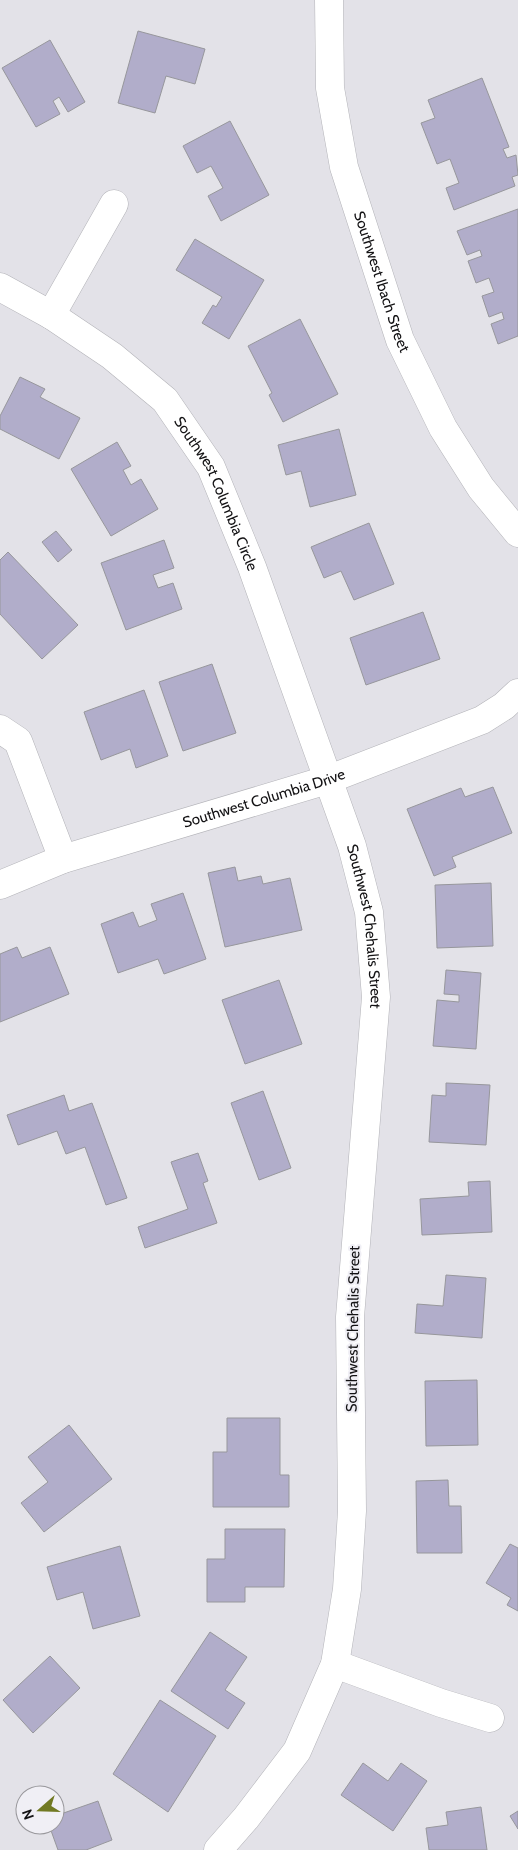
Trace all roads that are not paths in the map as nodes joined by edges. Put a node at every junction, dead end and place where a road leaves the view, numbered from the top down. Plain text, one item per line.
1 (329, 0) edge
2 (114, 204) dead end
3 (0, 286) edge
4 (52, 314) junction
5 (518, 533) edge
6 (518, 692) edge
7 (0, 729) edge
8 (327, 780) junction
9 (63, 859) junction
10 (0, 885) edge
11 (335, 1664) junction
12 (490, 1718) dead end
13 (218, 1850) edge

1 - 5 street, Southwest Ibach Street
2 - 4 street
3 - 4 street, Southwest Columbia Circle
4 - 8 street, Southwest Columbia Circle
6 - 8 street, Southwest Columbia Drive
7 - 9 street
8 - 9 street, Southwest Columbia Drive
8 - 11 street, Southwest Chehalis Street
9 - 10 street, Southwest Columbia Drive
11 - 12 street
11 - 13 street, Southwest Chehalis Street

